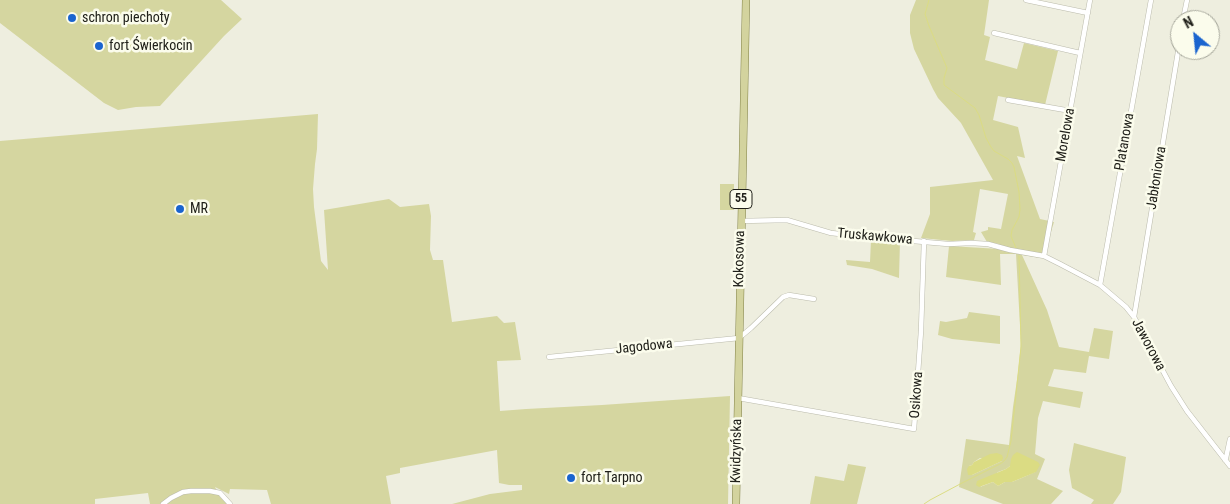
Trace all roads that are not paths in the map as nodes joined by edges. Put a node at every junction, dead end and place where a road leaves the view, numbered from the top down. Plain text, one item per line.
1 (746, 0) edge
2 (1026, 0) edge
3 (1090, 0) edge
4 (1151, 0) edge
5 (1088, 13) junction
6 (994, 33) dead end
7 (1080, 53) junction
8 (1177, 60) edge
9 (1008, 100) dead end
10 (1071, 111) junction
11 (741, 222) junction
12 (924, 241) junction
13 (1010, 250) joint
14 (1044, 256) junction
15 (1100, 285) junction
16 (814, 299) dead end
17 (1134, 317) junction
18 (739, 338) junction
19 (549, 357) dead end
20 (738, 398) junction
21 (1230, 439) edge
22 (1225, 460) junction
23 (1230, 466) edge
24 (163, 504) edge
25 (230, 504) edge
26 (736, 504) edge

1 - 11 main road, Kokosowa / 55
2 - 5 street
3 - 5 street, Morelowa
4 - 15 street, Platanowa
5 - 7 street, Morelowa
6 - 7 street
7 - 10 street, Morelowa
8 - 17 street, Jabłoniowa
9 - 10 street
10 - 14 street, Morelowa
11 - 12 street, Truskawkowa
11 - 18 main road, Kokosowa / 55
12 - 13 street, Truskawkowa
12 - 20 street, Osikowa
13 - 14 street, Jaworowa
14 - 15 street, Jaworowa
15 - 17 street, Jaworowa
16 - 18 street
17 - 22 street, Jaworowa
18 - 19 street, Jagodowa
18 - 20 main road, Kokosowa / 55
20 - 26 main road, Kwidzyńska / 55
21 - 22 street
22 - 23 street, Jaworowa
24 - 25 street

